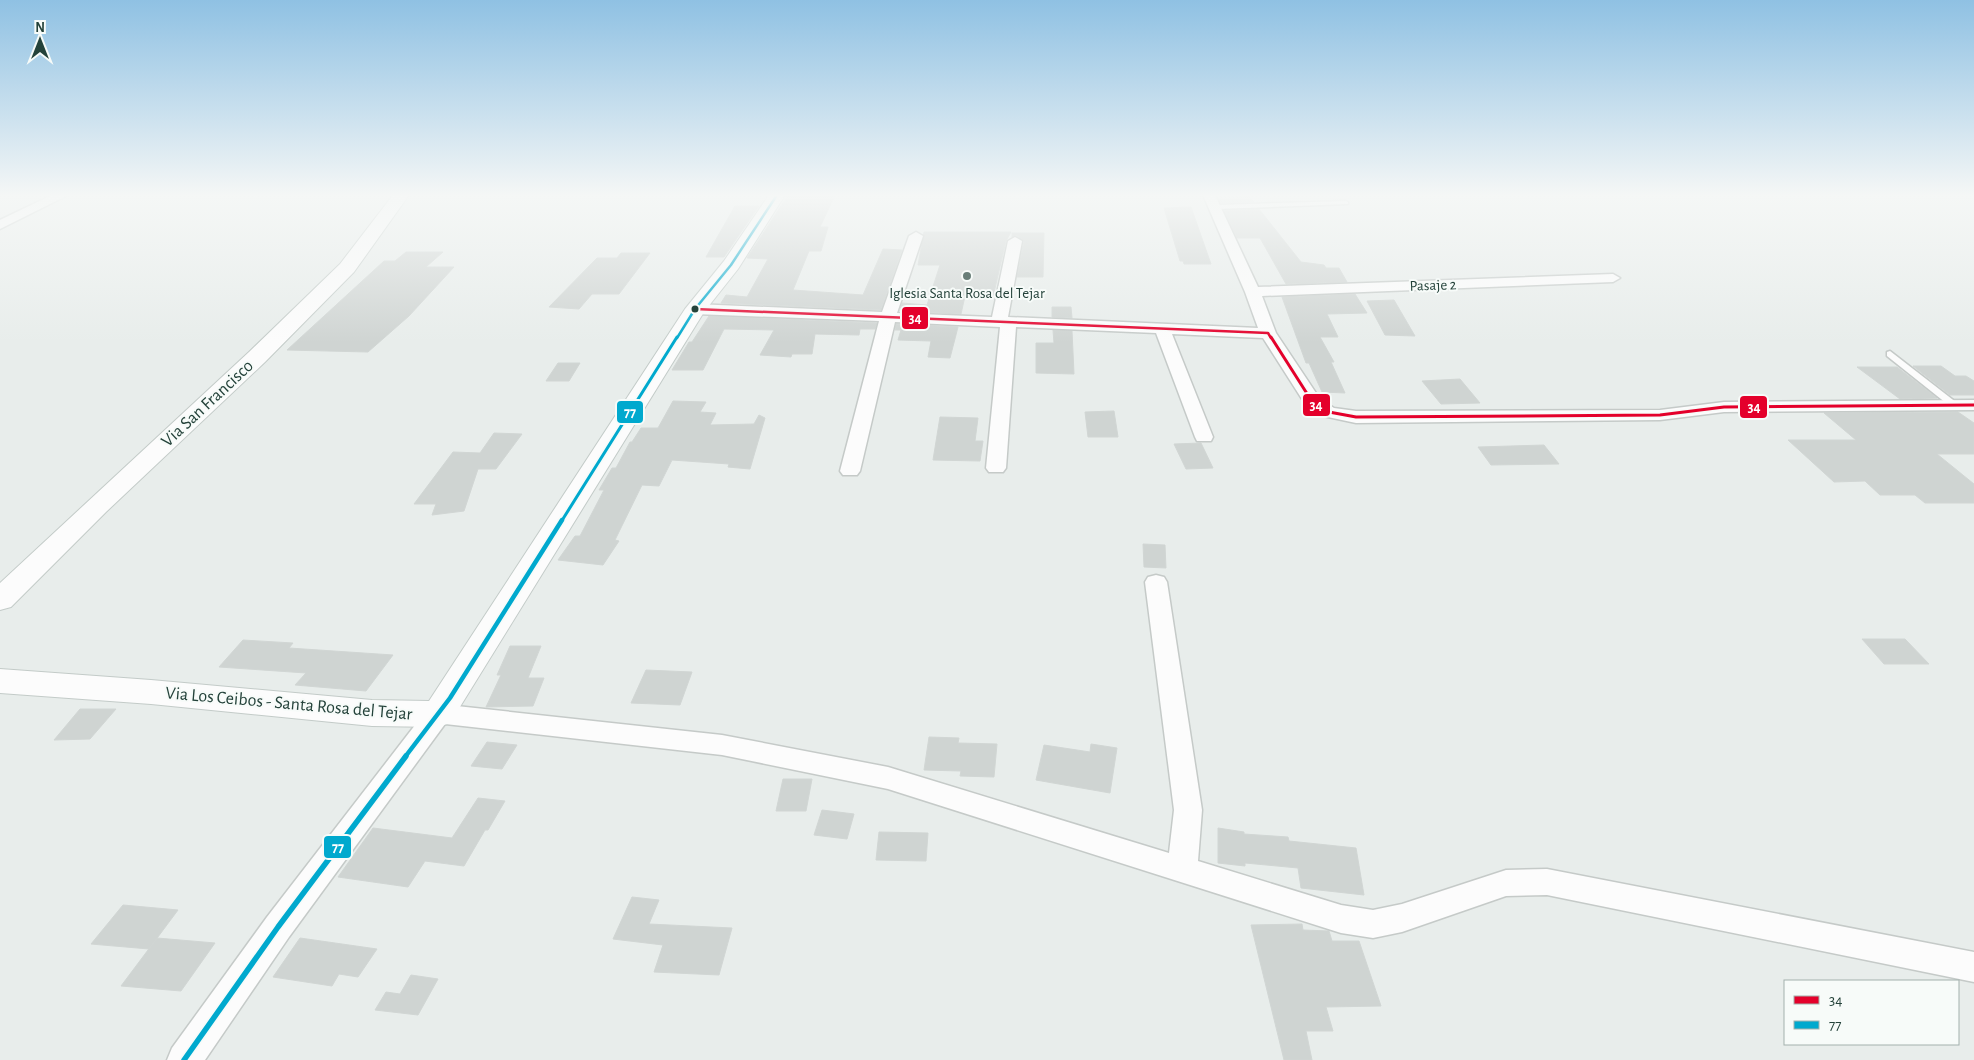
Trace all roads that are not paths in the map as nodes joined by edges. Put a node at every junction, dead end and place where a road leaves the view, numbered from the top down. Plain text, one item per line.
1 (364, 244) edge
2 (744, 244) edge
3 (913, 244) edge
4 (1014, 244) edge
5 (1232, 244) edge
6 (1613, 278) dead end
7 (1253, 292) junction
8 (695, 309) junction
9 (888, 317) junction
10 (1003, 322) junction
11 (1162, 328) junction
12 (1268, 333) junction
13 (1890, 354) dead end
14 (1967, 407) edge
15 (1204, 437) dead end
16 (996, 468) dead end
17 (850, 471) dead end
18 (1156, 582) dead end
19 (0, 600) edge
20 (0, 681) edge
21 (438, 714) junction
22 (1182, 870) junction
23 (1974, 967) edge
24 (184, 1060) edge

1 - 19 main road, Via San Francisco
2 - 8 main road, Via Los Ceibos - Santa Rosa del Tejar
3 - 9 street
4 - 10 street
5 - 7 street
6 - 7 street, Pasaje 2
7 - 12 street
8 - 9 street
8 - 21 main road, Via Los Ceibos - Santa Rosa del Tejar
9 - 10 street
9 - 17 street
10 - 11 street
10 - 16 street
11 - 12 street
11 - 15 street
12 - 14 street
13 - 14 lane
18 - 22 street
20 - 21 main road, Via Los Ceibos - Santa Rosa del Tejar
21 - 22 street
21 - 24 street
22 - 23 street

